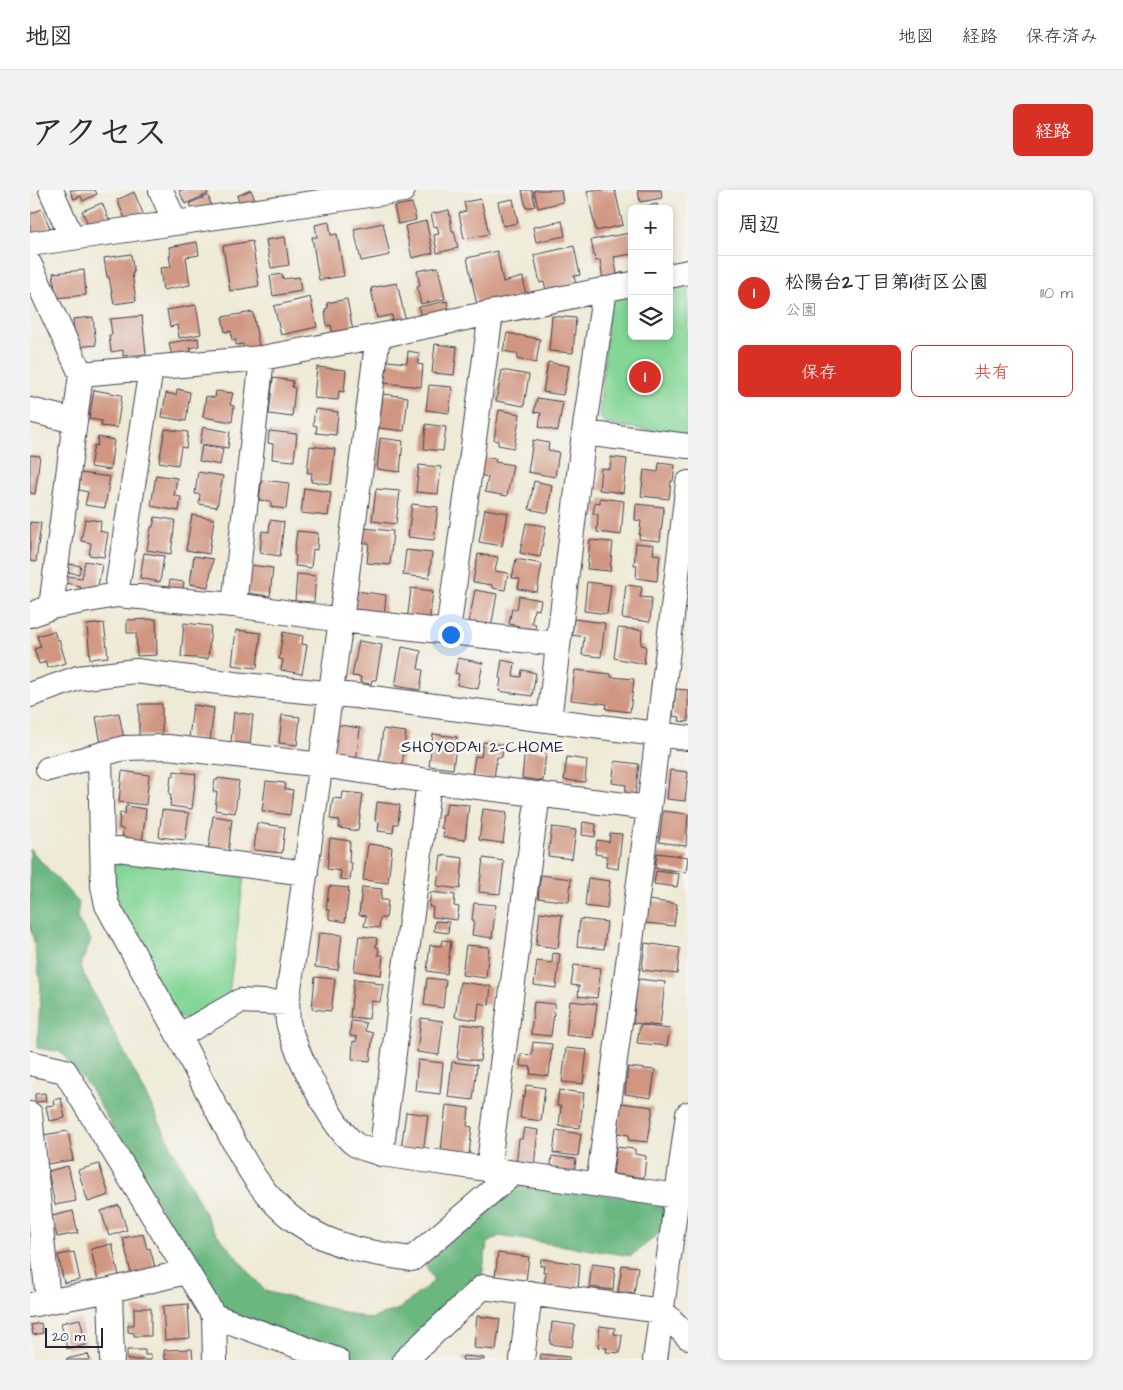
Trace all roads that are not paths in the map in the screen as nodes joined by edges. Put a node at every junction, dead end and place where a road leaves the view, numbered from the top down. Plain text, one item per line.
1 (52, 190) edge
2 (161, 190) edge
3 (398, 190) edge
4 (274, 199) edge
5 (175, 223) junction
6 (72, 238) junction
7 (30, 244) edge
8 (30, 265) edge
9 (688, 272) edge
10 (673, 275) edge
11 (628, 285) edge
12 (605, 289) junction
13 (491, 313) junction
14 (378, 336) junction
15 (262, 358) junction
16 (151, 368) junction
17 (81, 374) junction
18 (30, 410) edge
19 (75, 421) junction
20 (584, 432) junction
21 (688, 446) edge
22 (688, 483) edge
23 (116, 595) junction
24 (234, 605) junction
25 (41, 611) edge
26 (341, 620) junction
27 (448, 632) junction
28 (558, 644) junction
29 (330, 692) junction
30 (30, 695) edge
31 (549, 720) junction
32 (658, 734) junction
33 (688, 738) edge
34 (100, 756) junction
35 (321, 765) junction
36 (48, 769) dead end
37 (429, 781) junction
38 (538, 794) junction
39 (649, 808) junction
40 (102, 847) junction
41 (306, 873) junction
42 (288, 1003) junction
43 (179, 1036) junction
44 (30, 1064) edge
45 (30, 1114) edge
46 (688, 1114) edge
47 (381, 1154) junction
48 (488, 1170) junction
49 (512, 1174) junction
50 (598, 1186) junction
51 (677, 1196) junction
52 (186, 1272) junction
53 (110, 1290) junction
54 (530, 1293) junction
55 (39, 1303) edge
56 (662, 1312) junction
57 (214, 1316) junction
58 (688, 1338) edge
59 (112, 1360) edge
60 (215, 1360) edge
61 (337, 1360) edge
62 (406, 1360) edge
63 (522, 1360) edge
64 (655, 1360) edge

1 - 6 street
2 - 5 street
3 - 4 street
4 - 5 street
5 - 6 street
6 - 7 street
8 - 17 street
9 - 10 street
11 - 12 street
12 - 13 street
12 - 20 street
13 - 14 street
13 - 27 street
14 - 15 street
14 - 26 street
15 - 16 street
15 - 24 street
16 - 17 street
16 - 23 street
17 - 19 street
18 - 19 street
19 - 25 street
20 - 21 street
20 - 28 street
22 - 32 street
23 - 24 street
23 - 25 street
24 - 26 street
26 - 27 street
26 - 29 street
27 - 28 street
28 - 31 street
29 - 30 street
29 - 31 street
29 - 35 street
31 - 32 street
32 - 33 street
32 - 39 street
34 - 35 street
34 - 36 street
34 - 40 street
35 - 37 street
35 - 41 street
37 - 38 street
37 - 47 street
38 - 39 street
38 - 48 street
39 - 50 street
40 - 41 street
40 - 43 street
41 - 42 street
42 - 43 street
42 - 47 street
43 - 49 street
44 - 52 street
45 - 55 street
46 - 51 street
47 - 48 street
48 - 49 street
49 - 50 street
50 - 51 street
51 - 56 street
52 - 53 street
52 - 57 street
53 - 55 street
53 - 59 street
54 - 56 street
54 - 62 street
54 - 63 street
56 - 58 street
56 - 64 street
57 - 60 street
57 - 61 street

